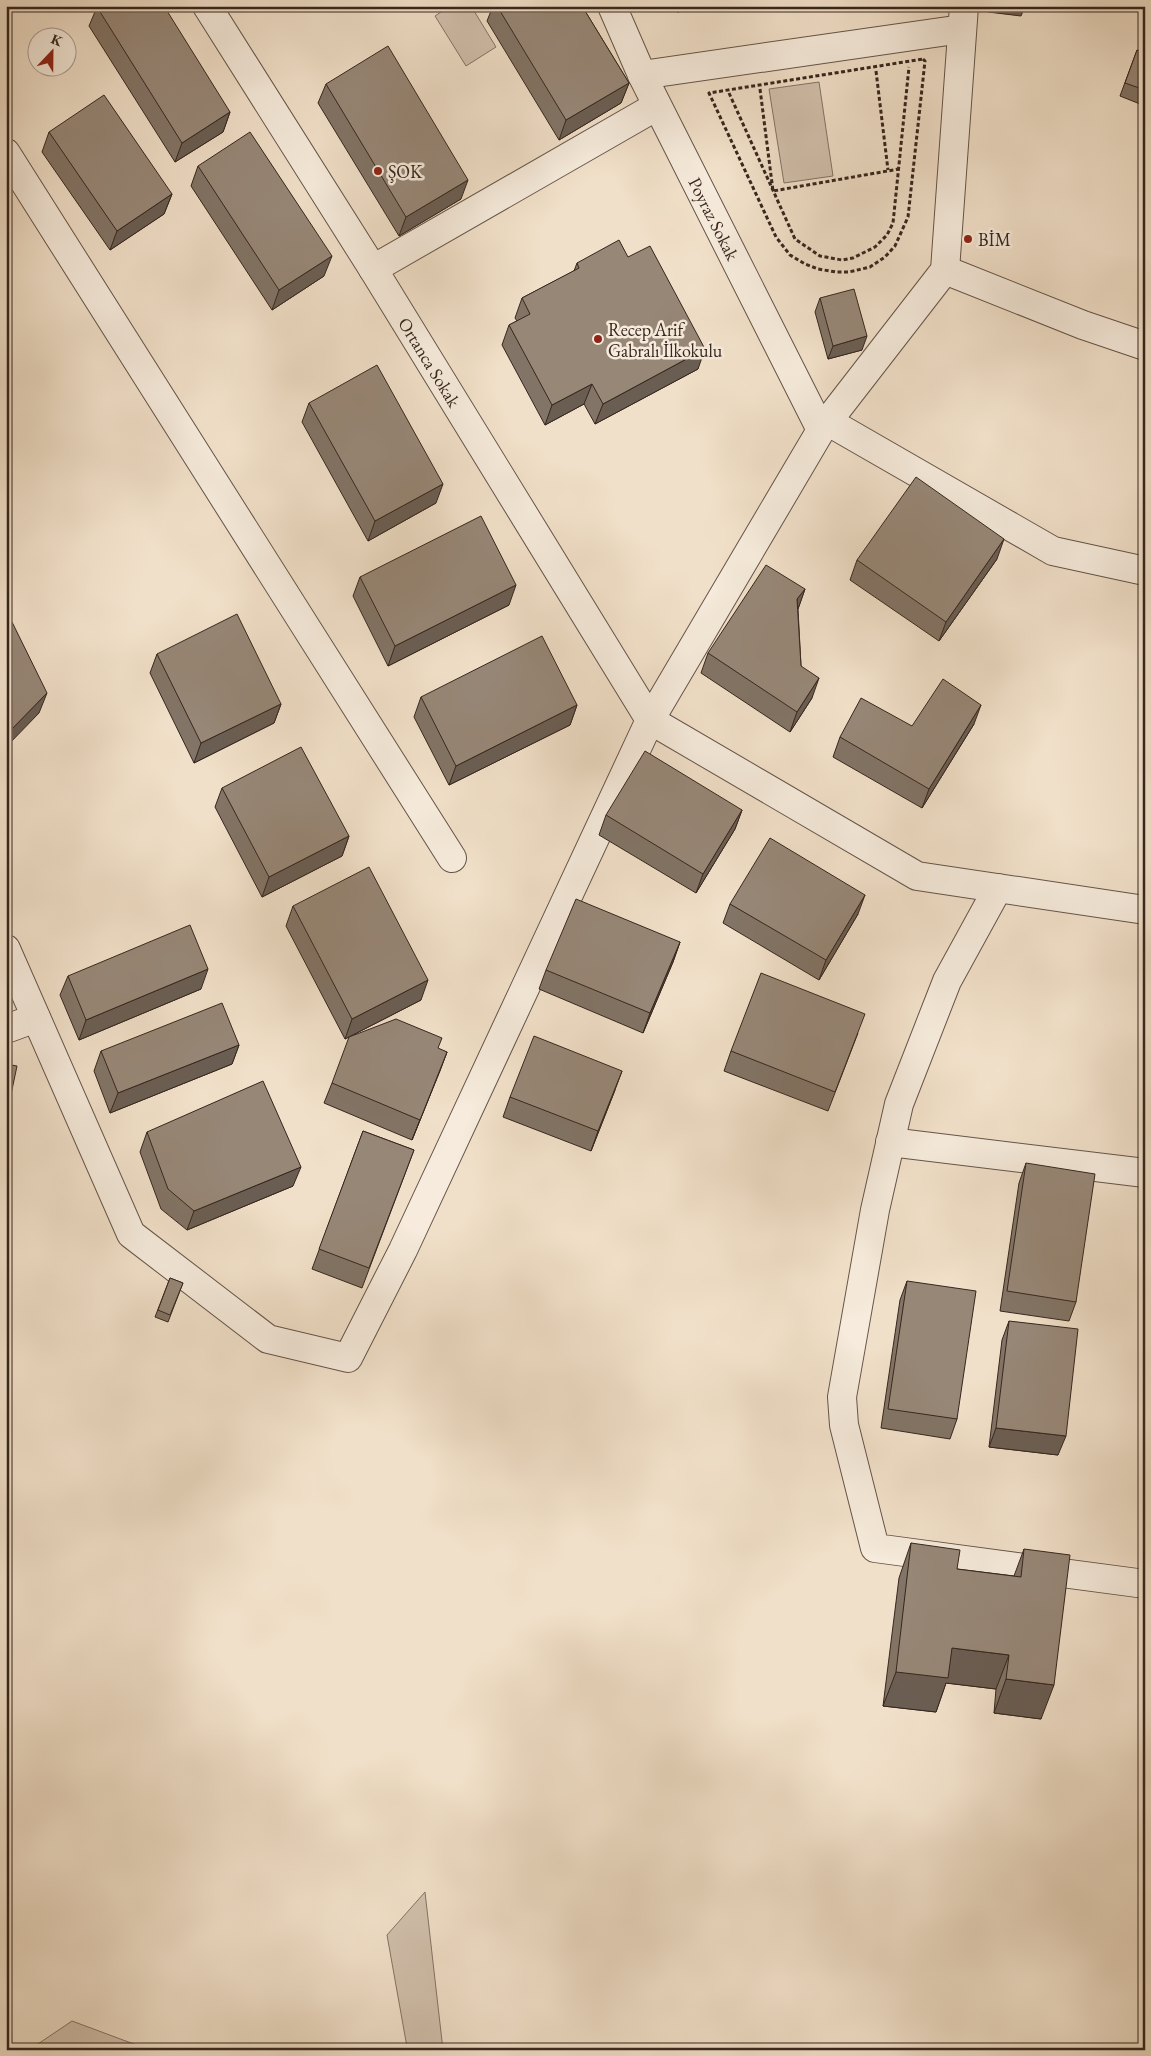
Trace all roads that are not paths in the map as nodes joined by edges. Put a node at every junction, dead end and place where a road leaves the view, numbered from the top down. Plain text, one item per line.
1 (207, 6) edge
2 (612, 6) edge
3 (963, 18) edge
4 (642, 75) junction
5 (658, 106) junction
6 (6, 153) edge
7 (373, 269) junction
8 (945, 270) junction
9 (1145, 346) edge
10 (824, 426) junction
11 (1145, 571) edge
12 (650, 720) junction
13 (452, 858) dead end
14 (998, 888) junction
15 (1145, 910) edge
16 (6, 949) edge
17 (36, 1018) junction
18 (6, 1029) edge
19 (890, 1142) junction
20 (1145, 1174) edge
21 (1145, 1584) edge

1 - 7 street, Ortanca Sokak
2 - 4 street, Poyraz Sokak
3 - 4 street
3 - 8 street
4 - 5 street, Poyraz Sokak
5 - 7 street
5 - 10 street, Poyraz Sokak
6 - 13 street
7 - 12 street, Ortanca Sokak
8 - 9 street
8 - 10 street
10 - 11 street
10 - 12 street
12 - 14 street
12 - 17 street
14 - 15 street
14 - 19 street
16 - 17 street
17 - 18 street
19 - 20 street
19 - 21 street

